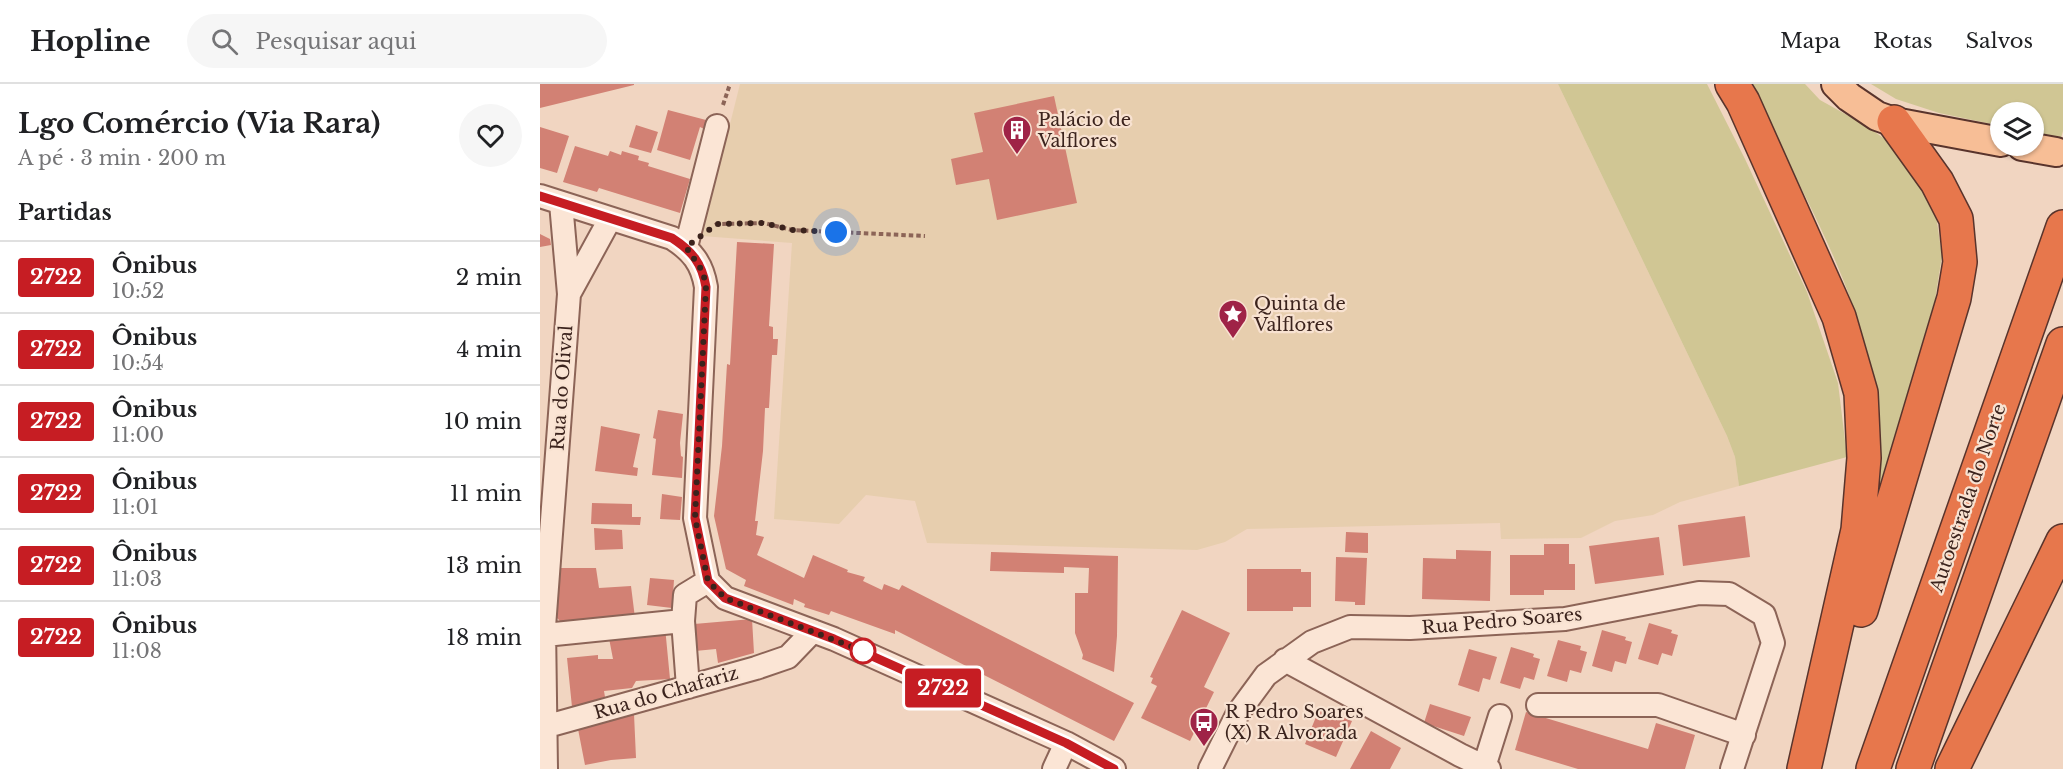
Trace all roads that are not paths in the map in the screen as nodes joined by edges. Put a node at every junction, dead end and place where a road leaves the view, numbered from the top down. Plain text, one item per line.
1 (1732, 84) edge
2 (1836, 84) edge
3 (1894, 122) junction
4 (717, 126) dead end
5 (1990, 140) edge
6 (2044, 150) edge
7 (2056, 152) dead end
8 (551, 199) edge
9 (610, 219) junction
10 (2063, 227) edge
11 (686, 247) junction
12 (569, 294) junction
13 (2063, 344) edge
14 (2063, 541) edge
15 (708, 581) junction
16 (683, 621) junction
17 (813, 631) junction
18 (545, 635) junction
19 (1285, 660) junction
20 (688, 687) junction
21 (1538, 705) dead end
22 (1500, 716) dead end
23 (544, 727) junction
24 (1744, 735) junction
25 (1066, 743) junction
26 (1486, 768) edge
27 (546, 769) edge
28 (1054, 769) edge
29 (1114, 769) edge
30 (1210, 769) edge
31 (1732, 769) edge
32 (1804, 769) edge
33 (1813, 769) edge
34 (1873, 769) edge
35 (1913, 769) edge
36 (1952, 769) edge

1 - 32 highway
2 - 3 main road
3 - 5 main road
3 - 33 highway
4 - 11 street
6 - 7 main road
8 - 9 street
8 - 12 street, Rua do Olival
9 - 11 street
9 - 12 street, Rua do Olival
10 - 34 highway, Autoestrada do Norte
11 - 15 street
12 - 18 street, Rua do Olival
13 - 35 highway, Autoestrada do Norte
14 - 36 highway
15 - 16 street
15 - 17 street
16 - 18 street
16 - 20 street
17 - 20 street, Rua do Chafariz
17 - 25 street
18 - 23 street, Rua do Olival
19 - 24 street, Rua Pedro Soares
19 - 26 street
19 - 30 street, Rua Pedro Soares
20 - 23 street, Rua do Chafariz
21 - 24 street
22 - 26 street
23 - 27 street, Rua do Olival
24 - 31 street, Rua Pedro Soares
25 - 28 street
25 - 29 street

